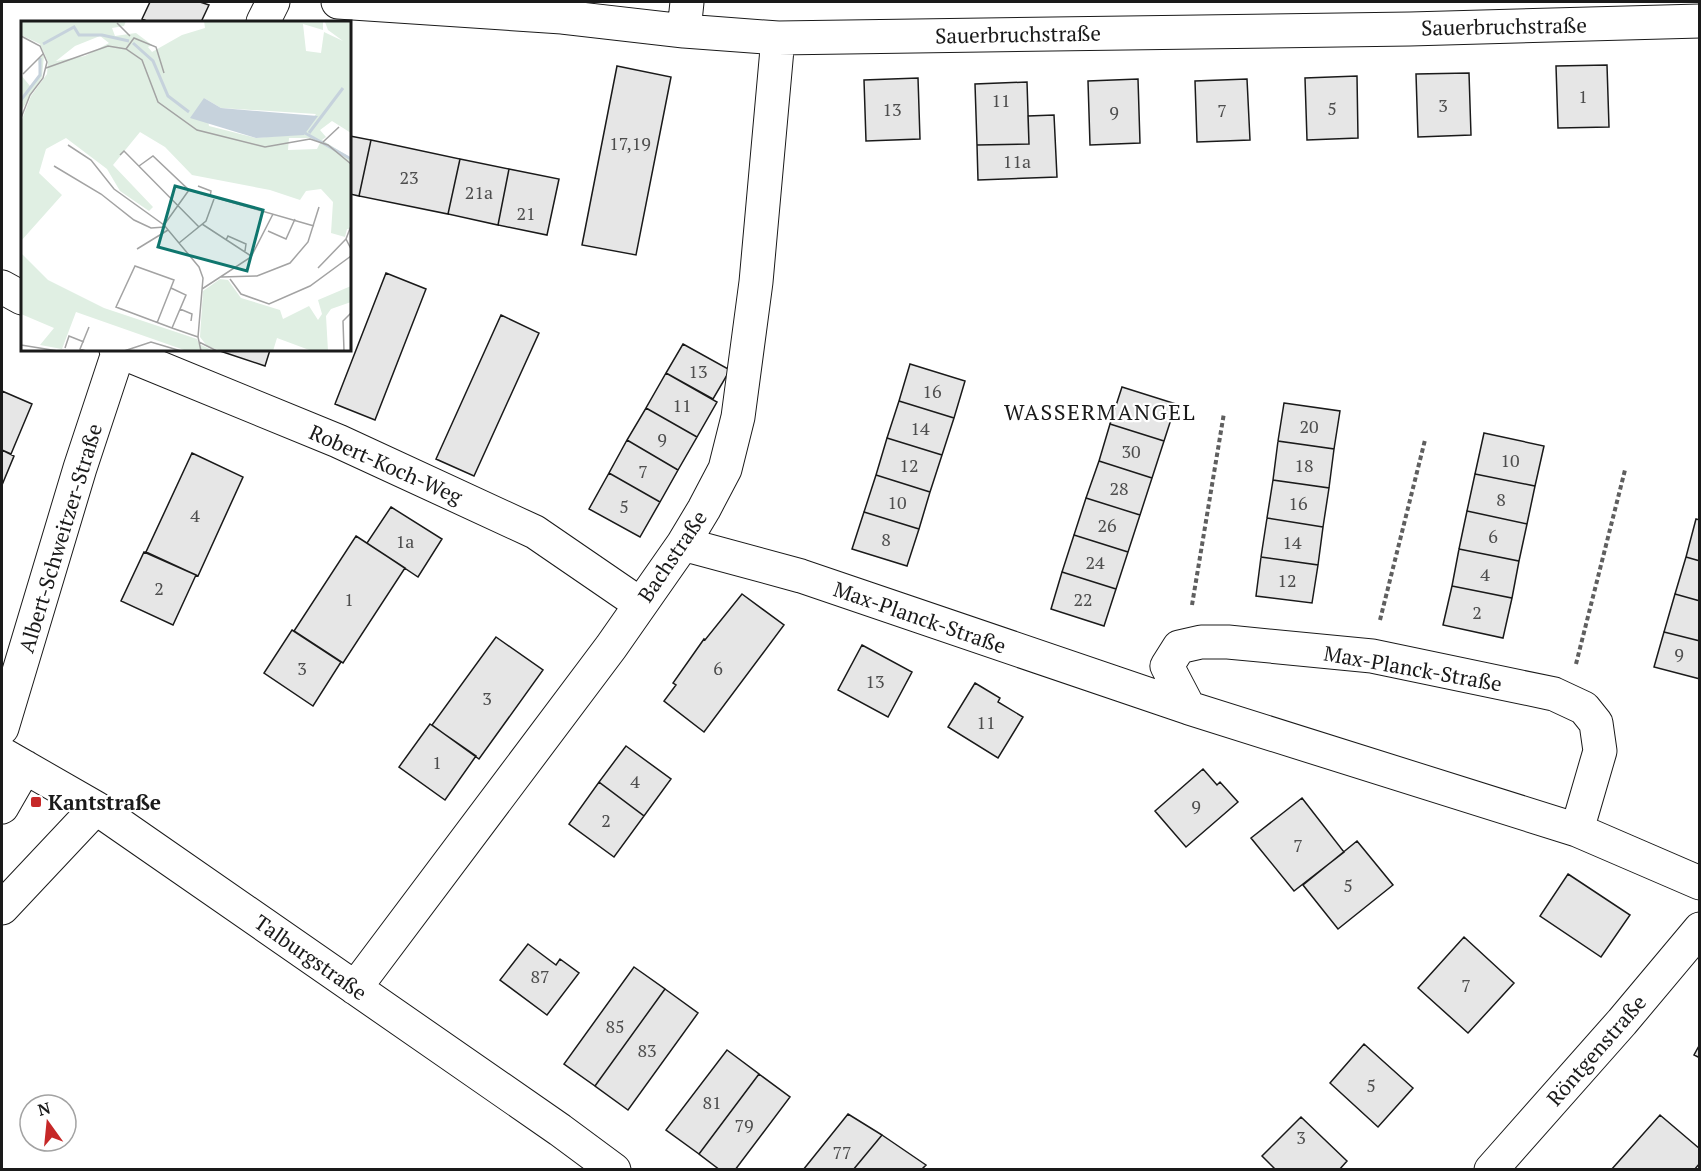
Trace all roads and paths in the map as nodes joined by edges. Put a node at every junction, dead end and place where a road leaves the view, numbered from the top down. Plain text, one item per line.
1 (273, 2) edge
2 (338, 2) edge
3 (685, 16) edge
4 (264, 21) edge
5 (1700, 21) edge
6 (778, 38) junction
7 (2, 287) edge
8 (21, 297) edge
9 (118, 351) edge
10 (120, 351) edge
11 (1224, 413) dead end
12 (1425, 440) dead end
13 (1625, 470) dead end
14 (683, 544) junction
15 (640, 604) junction
16 (1201, 642) junction
17 (1372, 656) junction
18 (1567, 700) junction
19 (1189, 708) junction
20 (2, 728) edge
21 (13, 760) edge
22 (2, 807) edge
23 (96, 808) junction
24 (1577, 830) junction
25 (1700, 883) edge
26 (2, 908) edge
27 (1700, 929) edge
28 (355, 988) junction
29 (614, 1170) edge
30 (1491, 1170) edge

1 - 4 street
2 - 3 street, Sauerbruchstraße
3 - 6 street, Sauerbruchstraße
5 - 6 street, Sauerbruchstraße
6 - 14 street, Bachstraße
7 - 8 street
9 - 20 street, Albert-Schweitzer-Straße
10 - 15 street, Robert-Koch-Weg
11 - 16 path
12 - 17 path
13 - 18 path
14 - 15 street, Bachstraße
14 - 19 street, Max-Planck-Straße
15 - 28 street, Bachstraße
16 - 17 street, Max-Planck-Straße
16 - 19 street, Max-Planck-Straße
17 - 18 street, Max-Planck-Straße
18 - 24 street, Max-Planck-Straße
19 - 24 street, Max-Planck-Straße
21 - 22 street
21 - 23 street, Talburgstraße
23 - 26 street
23 - 28 street, Talburgstraße
24 - 25 street, Max-Planck-Straße
27 - 30 street, Röntgenstraße
28 - 29 street, Talburgstraße

